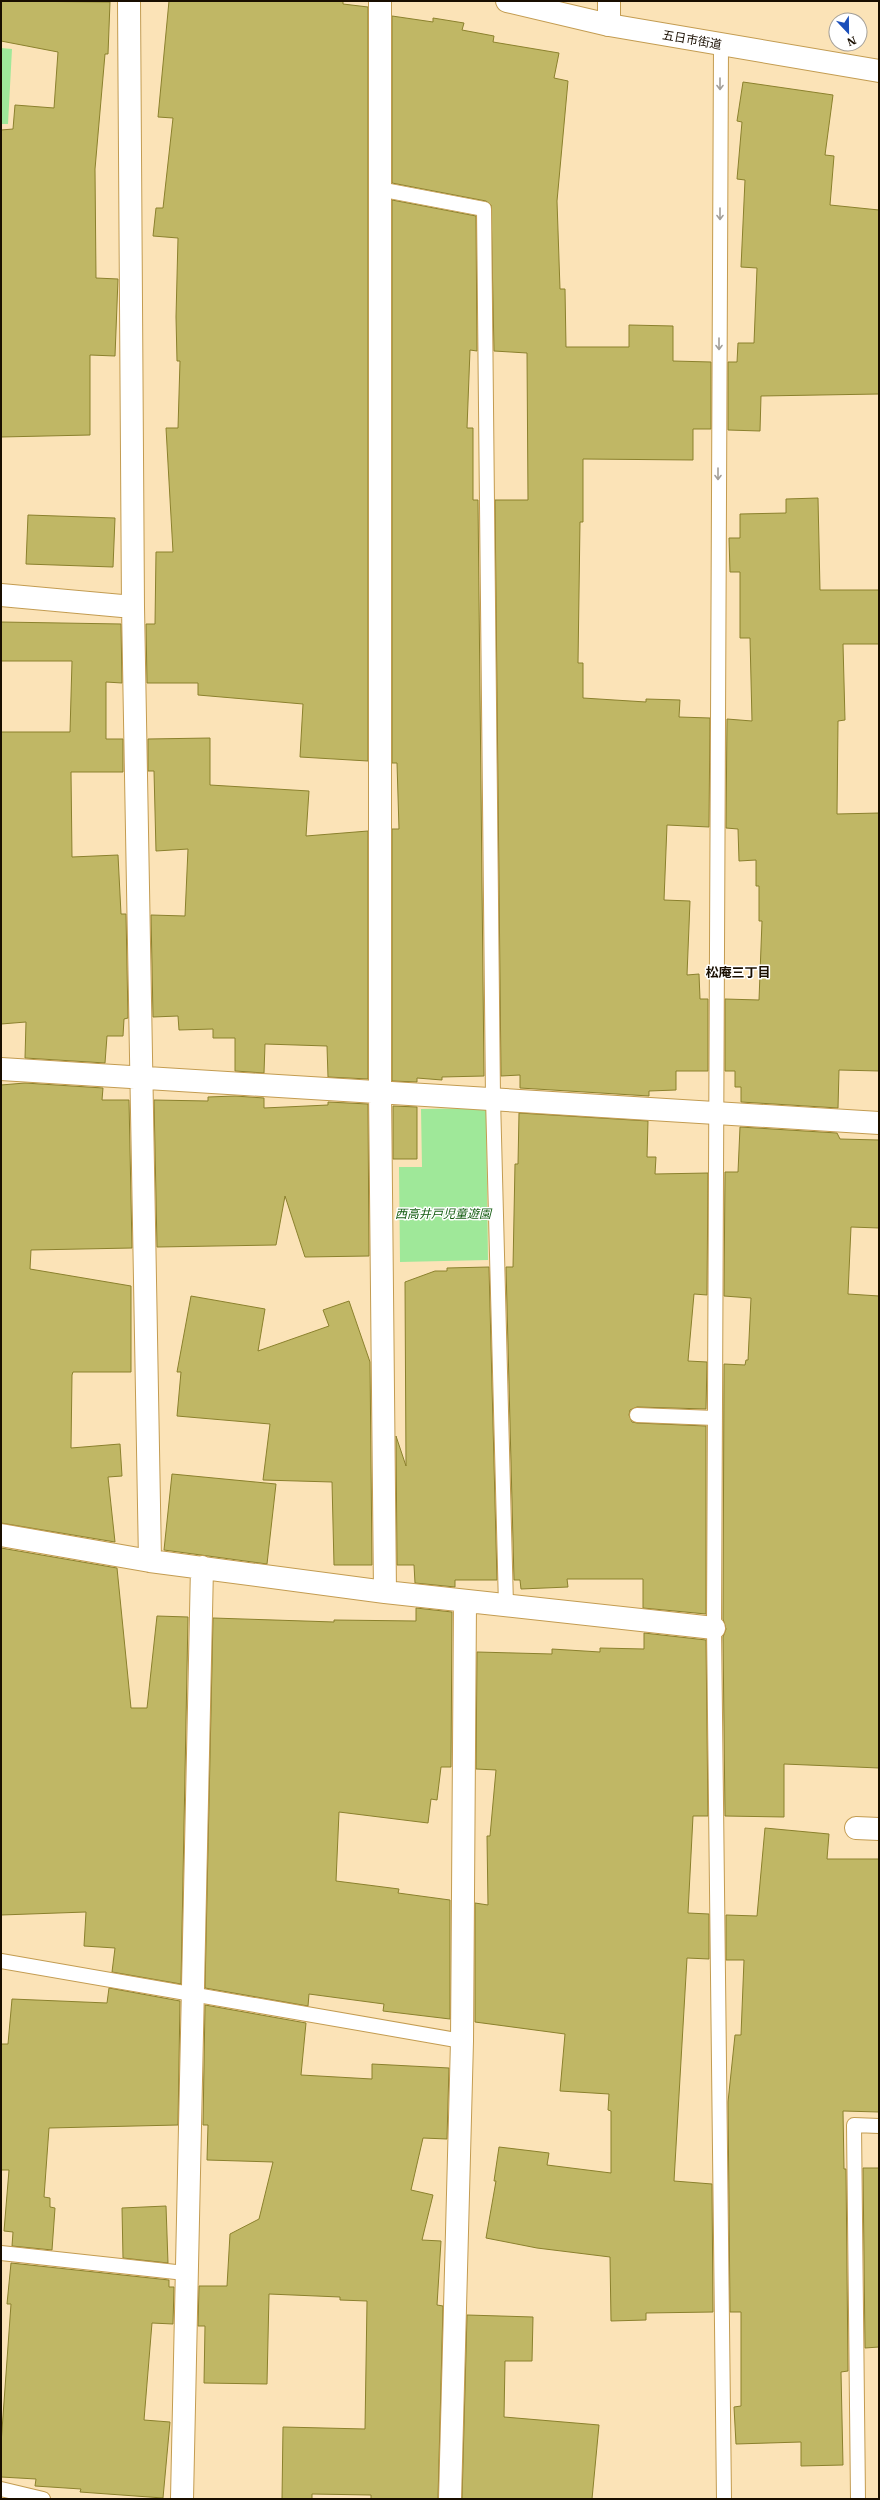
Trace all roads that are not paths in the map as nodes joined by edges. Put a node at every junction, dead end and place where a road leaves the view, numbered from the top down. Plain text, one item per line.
1 (129, 1) edge
2 (380, 1) edge
3 (507, 1) edge
4 (609, 1) edge
5 (609, 25) junction
6 (721, 45) junction
7 (879, 71) edge
8 (379, 189) junction
9 (1, 595) edge
10 (133, 607) junction
11 (1, 1070) edge
12 (140, 1078) junction
13 (380, 1091) junction
14 (493, 1098) junction
15 (715, 1113) junction
16 (879, 1123) edge
17 (637, 1415) dead end
18 (715, 1418) junction
19 (1, 1535) edge
20 (150, 1561) junction
21 (202, 1567) junction
22 (385, 1592) junction
23 (465, 1602) junction
24 (506, 1606) junction
25 (714, 1628) junction
26 (856, 1828) dead end
27 (879, 1829) edge
28 (1, 1961) edge
29 (192, 1994) junction
30 (462, 2041) junction
31 (879, 2126) edge
32 (1, 2252) edge
33 (185, 2272) junction
34 (1, 2489) edge
35 (43, 2499) edge
36 (182, 2499) edge
37 (450, 2499) edge
38 (724, 2499) edge
39 (858, 2499) edge

1 - 10 street
2 - 8 street
3 - 5 street, 五日市街道
4 - 5 street
5 - 6 street, 五日市街道
6 - 7 street, 五日市街道
6 -> 15 lane
8 - 13 street
8 - 14 lane
9 - 10 street
10 - 12 street
11 - 12 street
12 - 13 street
12 - 20 street
13 - 14 street
13 - 22 street
14 - 15 street
14 - 24 lane
15 - 16 street
15 - 18 lane
17 - 18 lane
18 - 25 lane
19 - 20 street
20 - 21 street
21 - 22 street
21 - 29 street
22 - 23 street
23 - 24 street
23 - 30 street
24 - 25 street
25 - 38 lane
26 - 27 street
28 - 29 lane
29 - 30 lane
29 - 33 street
30 - 37 street
31 - 39 lane
32 - 33 lane
33 - 36 street
34 - 35 lane

